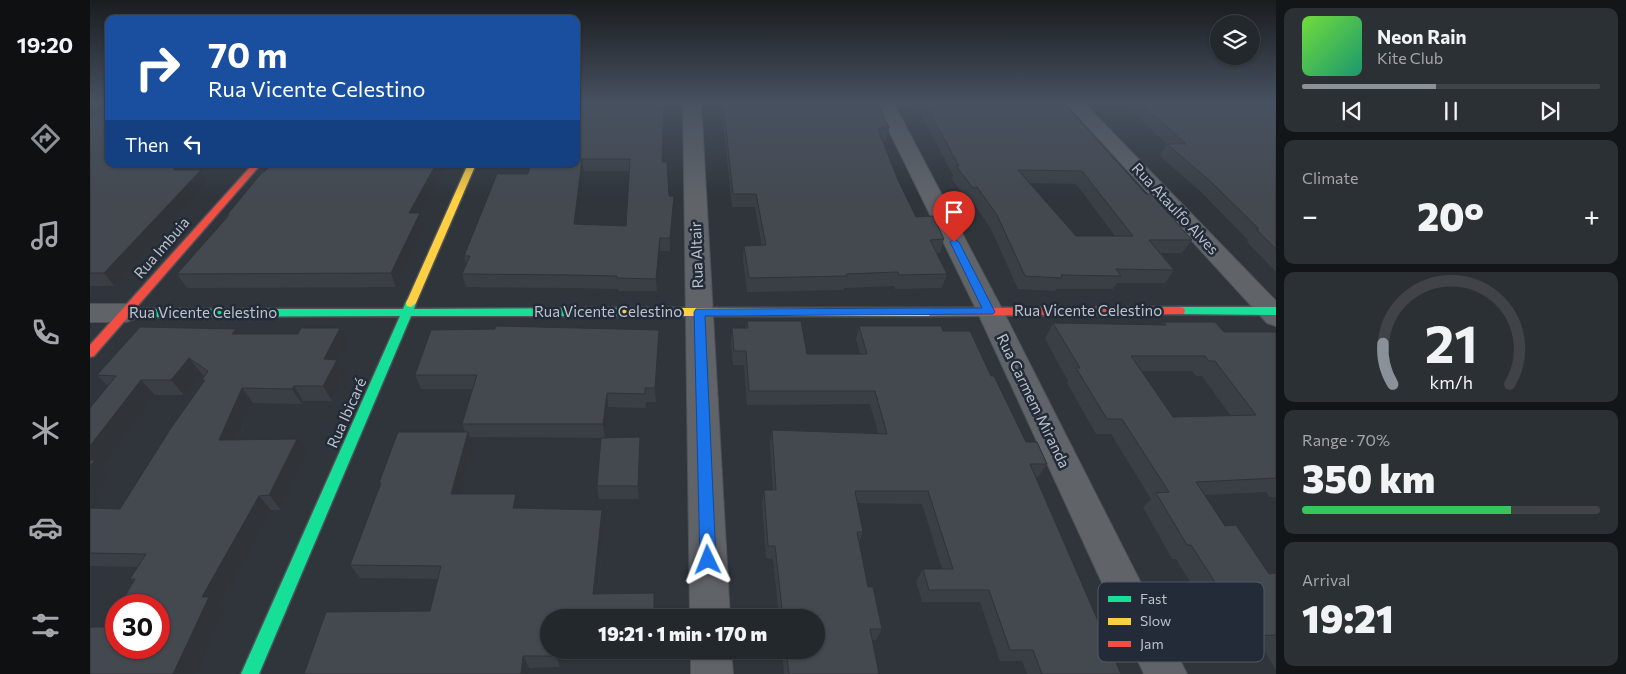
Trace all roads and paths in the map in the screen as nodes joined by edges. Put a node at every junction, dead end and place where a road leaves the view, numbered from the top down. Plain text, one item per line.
1 (693, 133) edge
2 (900, 133) edge
3 (1103, 133) edge
4 (254, 167) edge
5 (471, 167) edge
6 (407, 312) junction
7 (700, 312) junction
8 (990, 312) junction
9 (90, 313) edge
10 (126, 313) junction
11 (1274, 313) edge
12 (90, 353) edge
13 (1121, 582) edge
14 (710, 609) edge
15 (711, 659) edge
16 (1160, 662) edge
17 (250, 674) edge
18 (712, 674) edge
19 (1166, 674) edge

1 - 7 street, Rua Altair
2 - 8 street, Rua Carmem Miranda
3 - 11 street, Rua Ataulfo Alves
4 - 10 street, Rua Imbuia
5 - 6 street, Rua Ibicaré
6 - 7 street, Rua Vicente Celestino
6 - 10 street, Rua Vicente Celestino
6 - 17 street, Rua Ibicaré
7 - 8 street, Rua Vicente Celestino
7 - 14 street, Rua Altair
8 - 11 street, Rua Vicente Celestino
8 - 13 street, Rua Carmem Miranda
9 - 10 street, Rua Vicente Celestino
10 - 12 street, Rua Imbuia
15 - 18 street
16 - 19 street, Rua Carmem Miranda

